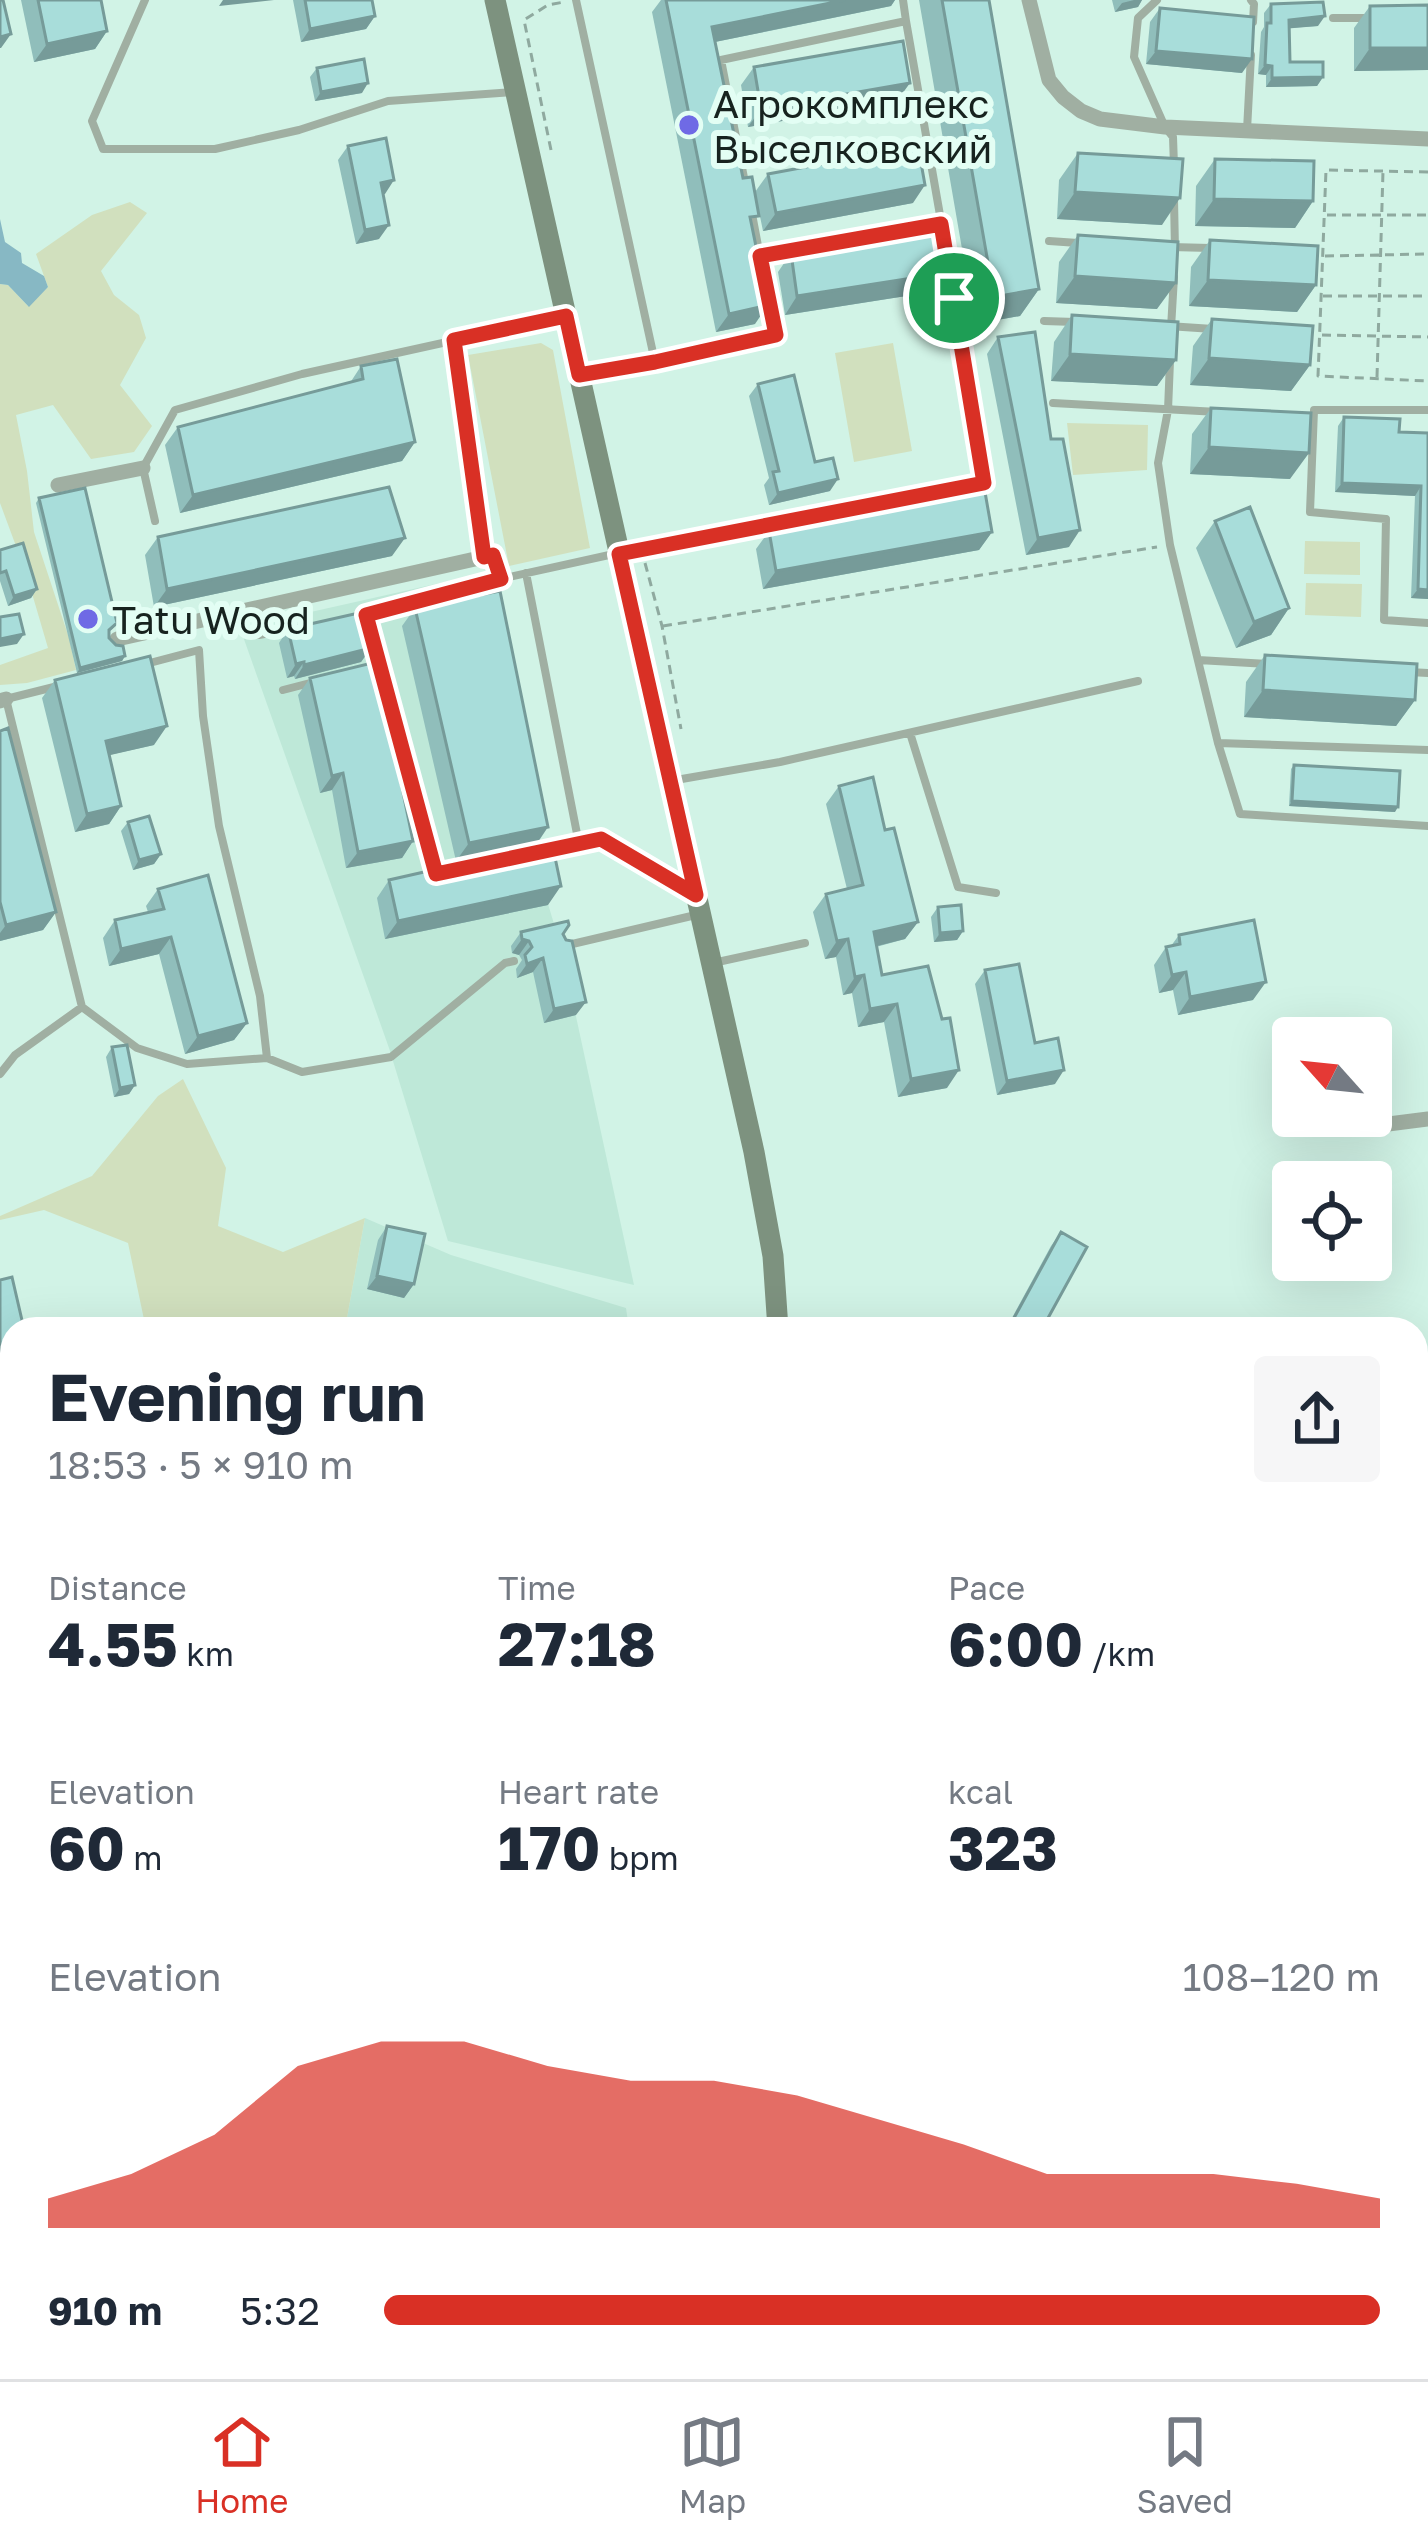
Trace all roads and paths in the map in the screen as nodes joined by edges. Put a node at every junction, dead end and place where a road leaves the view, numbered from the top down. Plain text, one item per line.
1 (145, 0) edge
2 (495, 0) edge
3 (576, 0) edge
4 (903, 0) edge
5 (1029, 0) edge
6 (1157, 0) edge
7 (1251, 0) edge
8 (1333, 18) dead end
9 (1381, 18) edge
10 (906, 21) junction
11 (1253, 25) edge
12 (1252, 46) edge
13 (516, 92) junction
14 (1165, 127) junction
15 (1247, 131) junction
16 (1428, 139) edge
17 (1383, 171) junction
18 (1428, 172) edge
19 (747, 190) edge
20 (751, 212) edge
21 (1325, 214) junction
22 (1382, 214) junction
23 (1428, 215) edge
24 (941, 224) junction
25 (945, 242) edge
26 (1049, 242) dead end
27 (1091, 243) edge
28 (1154, 246) edge
29 (1175, 247) junction
30 (1223, 249) edge
31 (1428, 254) edge
32 (1381, 255) junction
33 (760, 256) junction
34 (1323, 256) junction
35 (948, 260) edge
36 (1322, 296) junction
37 (1379, 296) junction
38 (1428, 296) edge
39 (566, 316) junction
40 (1044, 321) dead end
41 (1086, 323) edge
42 (1150, 326) edge
43 (1171, 326) junction
44 (1232, 329) edge
45 (1320, 335) junction
46 (1378, 336) junction
47 (1428, 337) edge
48 (454, 340) junction
49 (655, 362) junction
50 (579, 375) junction
51 (1377, 379) junction
52 (1428, 381) edge
53 (1053, 404) dead end
54 (1168, 410) junction
55 (1428, 410) edge
56 (1238, 413) edge
57 (143, 468) junction
58 (58, 485) dead end
59 (155, 521) dead end
60 (1170, 545) junction
61 (619, 554) junction
62 (484, 557) junction
63 (526, 573) junction
64 (501, 579) junction
65 (366, 615) junction
66 (344, 619) edge
67 (1428, 623) edge
68 (662, 626) dead end
69 (302, 627) edge
70 (259, 635) dead end
71 (117, 639) edge
72 (1198, 660) junction
73 (1290, 665) edge
74 (380, 666) junction
75 (135, 667) edge
76 (360, 671) edge
77 (1405, 672) edge
78 (1428, 673) edge
79 (321, 681) edge
80 (1138, 681) dead end
81 (70, 683) edge
82 (283, 690) dead end
83 (3, 700) edge
84 (910, 733) junction
85 (1218, 742) junction
86 (1428, 751) edge
87 (670, 781) junction
88 (1428, 826) edge
89 (579, 844) junction
90 (538, 853) edge
91 (456, 869) edge
92 (995, 893) dead end
93 (698, 904) junction
94 (806, 943) dead end
95 (561, 947) edge
96 (514, 962) dead end
97 (711, 963) junction
98 (82, 1007) junction
99 (267, 1058) junction
100 (0, 1074) edge
101 (1428, 1120) edge
102 (1392, 1124) edge
103 (777, 1317) edge

1 - 13 lane
2 - 13 street
3 - 49 lane
4 - 10 lane
5 - 14 street
6 - 14 lane
7 - 11 lane
8 - 9 lane
10 - 19 lane
10 - 24 lane
12 - 15 lane
13 - 39 street
14 - 15 street
14 - 29 lane
15 - 16 street
17 - 18 path
17 - 21 path
17 - 22 path
20 - 33 lane
21 - 22 path
21 - 34 path
22 - 23 path
22 - 32 path
24 - 25 lane
24 - 33 lane
26 - 27 lane
28 - 29 lane
29 - 30 lane
29 - 43 lane
31 - 32 path
32 - 34 path
32 - 37 path
33 - 49 lane
34 - 36 path
35 - 61 lane
36 - 37 path
36 - 45 path
37 - 38 path
37 - 46 path
39 - 48 lane
39 - 50 street
40 - 41 lane
42 - 43 lane
43 - 44 lane
43 - 54 lane
45 - 46 path
45 - 51 path
46 - 47 path
46 - 51 path
48 - 57 lane
48 - 62 path
49 - 50 lane
50 - 61 street
51 - 52 path
53 - 54 lane
54 - 56 lane
54 - 60 lane
55 - 67 lane
57 - 58 street
57 - 59 lane
60 - 68 path
60 - 72 lane
61 - 63 lane
61 - 87 street
62 - 64 street
62 - 71 street
63 - 64 lane
63 - 89 lane
64 - 65 lane
65 - 66 lane
65 - 74 lane
69 - 70 lane
72 - 73 lane
72 - 85 lane
74 - 76 lane
74 - 91 lane
75 - 99 lane
77 - 78 lane
79 - 82 lane
80 - 84 lane
81 - 83 lane
83 - 98 lane
84 - 87 lane
84 - 92 lane
85 - 86 lane
85 - 88 lane
87 - 93 street
89 - 90 lane
89 - 93 lane
93 - 95 lane
93 - 97 street
94 - 97 lane
96 - 99 lane
97 - 103 street
98 - 99 lane
98 - 100 lane
101 - 102 street

